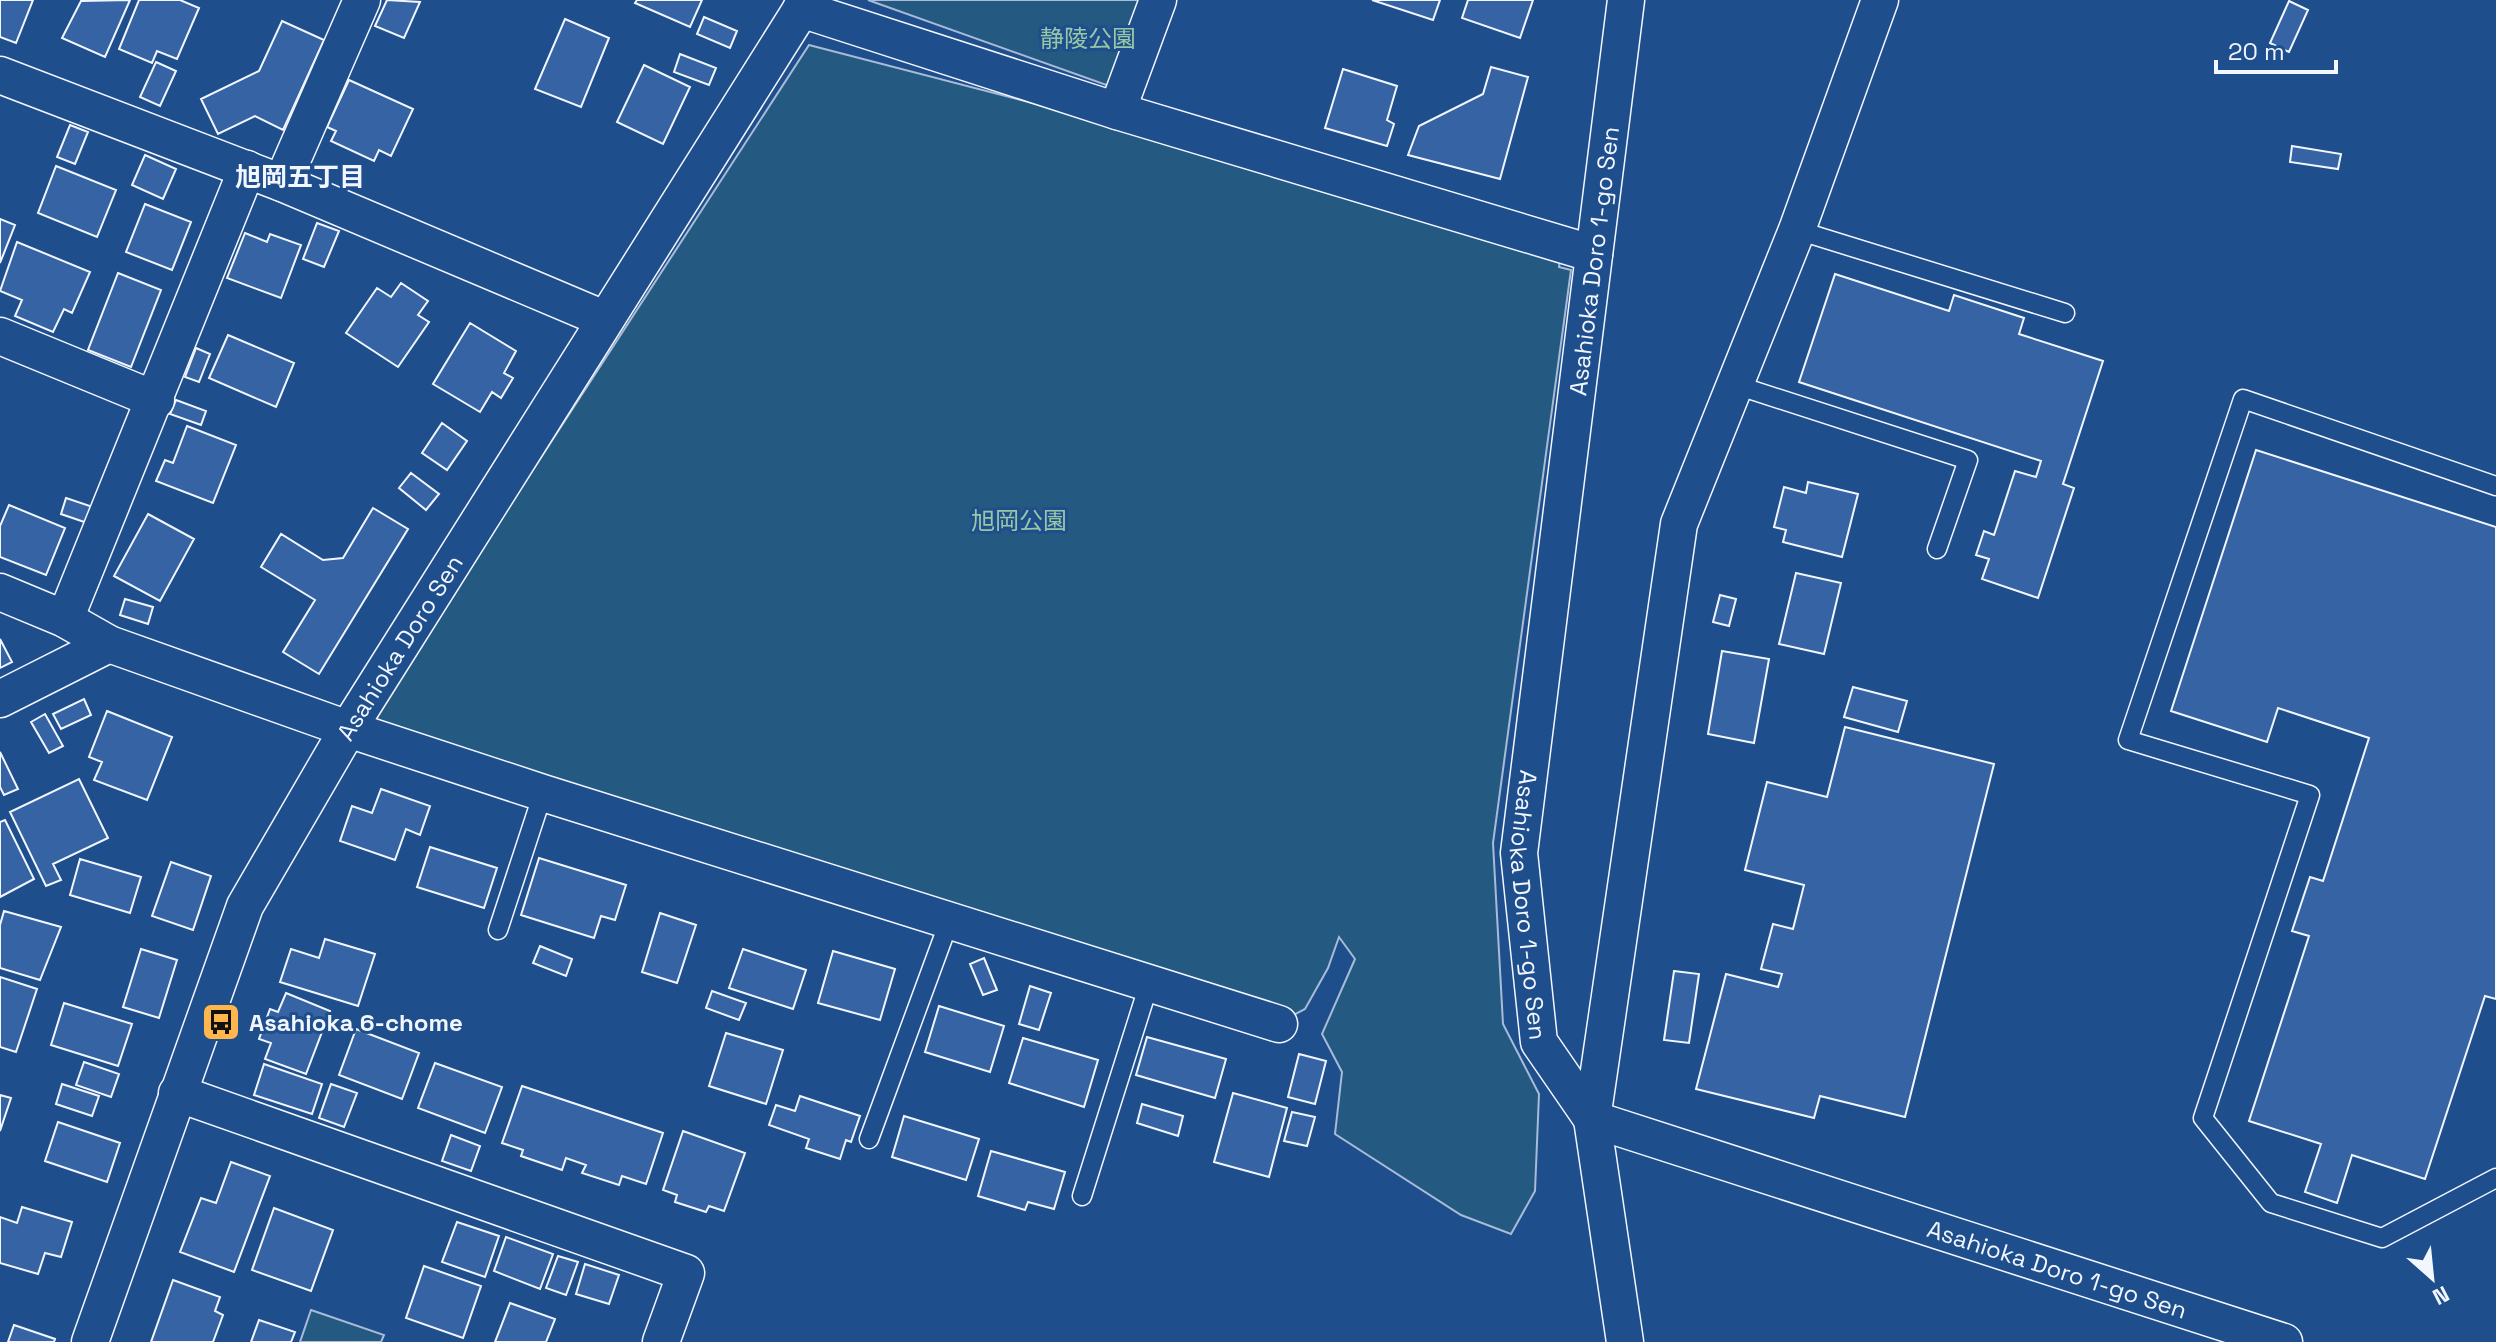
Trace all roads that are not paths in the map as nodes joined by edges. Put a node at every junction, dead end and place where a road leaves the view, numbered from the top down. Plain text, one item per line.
1 (362, 0) edge
2 (1158, 0) edge
3 (1626, 0) edge
4 (1880, 0) edge
5 (804, 4) edge
6 (0, 75) edge
7 (1117, 111) junction
8 (247, 169) junction
9 (282, 183) junction
10 (1797, 230) junction
11 (1594, 254) junction
12 (2065, 313) dead end
13 (604, 319) junction
14 (0, 336) edge
15 (1733, 384) junction
16 (156, 400) junction
17 (2496, 486) edge
18 (1937, 549) dead end
19 (0, 592) edge
20 (65, 619) junction
21 (109, 644) junction
22 (0, 699) edge
23 (348, 729) junction
24 (543, 793) junction
25 (950, 919) junction
26 (498, 930) dead end
27 (1149, 984) junction
28 (1279, 1024) dead end
29 (177, 1093) junction
30 (1592, 1119) junction
31 (869, 1139) dead end
32 (2496, 1178) edge
33 (1082, 1196) dead end
34 (90, 1342) edge
35 (661, 1342) edge
36 (1625, 1342) edge
37 (2284, 1342) edge

1 - 9 street
2 - 7 street
3 - 11 street, Asahioka Doro 1-go Sen
4 - 10 street
5 - 7 street
5 - 13 street, Asahioka Doro Sen
6 - 8 street
7 - 11 street
8 - 9 street
8 - 16 street
9 - 13 street
10 - 12 lane
10 - 15 street
11 - 30 street, Asahioka Doro 1-go Sen
13 - 23 street, Asahioka Doro Sen
14 - 16 street
15 - 18 lane
15 - 30 street
16 - 20 street
17 - 32 lane
19 - 20 street
20 - 21 street
21 - 22 street
21 - 23 street
23 - 24 street
23 - 29 street, Asahioka Doro Sen
24 - 25 street
24 - 26 lane
25 - 27 street
25 - 31 lane
27 - 28 street
27 - 33 lane
29 - 34 street, Asahioka Doro Sen
29 - 35 street
30 - 36 street
30 - 37 street, Asahioka Doro 1-go Sen

